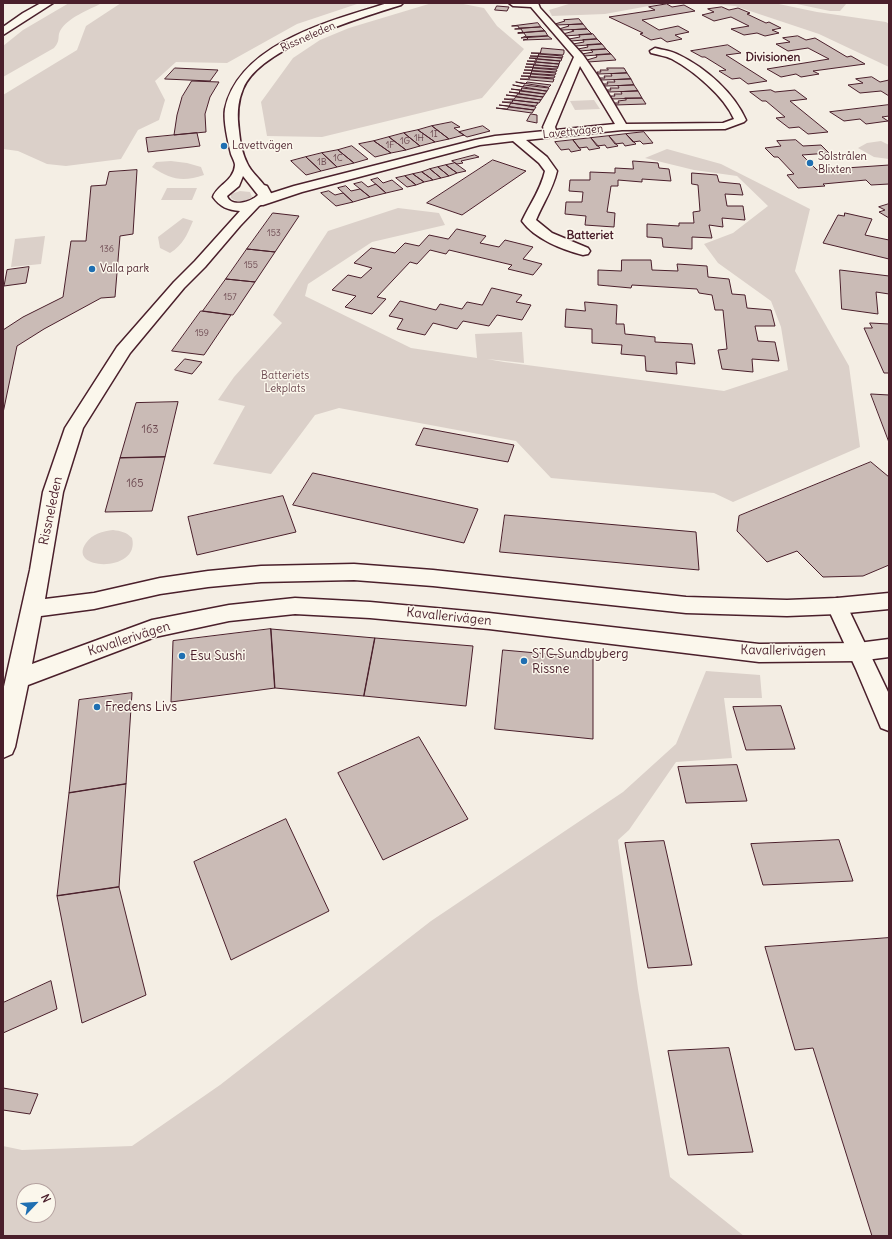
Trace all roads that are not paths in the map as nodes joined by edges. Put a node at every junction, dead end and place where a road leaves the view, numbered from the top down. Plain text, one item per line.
1 (29, 3) edge
2 (48, 3) edge
3 (398, 3) edge
4 (513, 3) edge
5 (536, 4) edge
6 (9, 15) dead end
7 (3, 32) edge
8 (655, 51) dead end
9 (579, 57) junction
10 (622, 126) junction
11 (553, 134) junction
12 (516, 137) junction
13 (241, 165) junction
14 (225, 196) junction
15 (258, 196) junction
16 (583, 251) dead end
17 (179, 285) junction
18 (889, 601) edge
19 (838, 606) junction
20 (32, 609) junction
21 (889, 648) edge
22 (858, 652) junction
23 (18, 679) junction
24 (889, 721) edge
25 (3, 747) edge

1 - 6 street
2 - 7 street
3 - 13 street, Rissneleden
4 - 5 street
5 - 9 street
8 - 10 street, Lavettvägen
9 - 10 street
9 - 11 street
10 - 11 street, Lavettvägen
11 - 12 street, Lavettvägen
12 - 15 street, Lavettvägen
12 - 16 street
13 - 14 street
13 - 15 street, Rissneleden
14 - 15 street
14 - 15 street
14 - 17 street, Rissneleden
15 - 17 street, Rissneleden
17 - 20 street, Rissneleden
18 - 19 street
19 - 20 street
19 - 22 street
20 - 23 street, Rissneleden
21 - 22 street, Kavallerivägen
22 - 23 street, Kavallerivägen
22 - 24 street
23 - 25 street, Rissneleden

